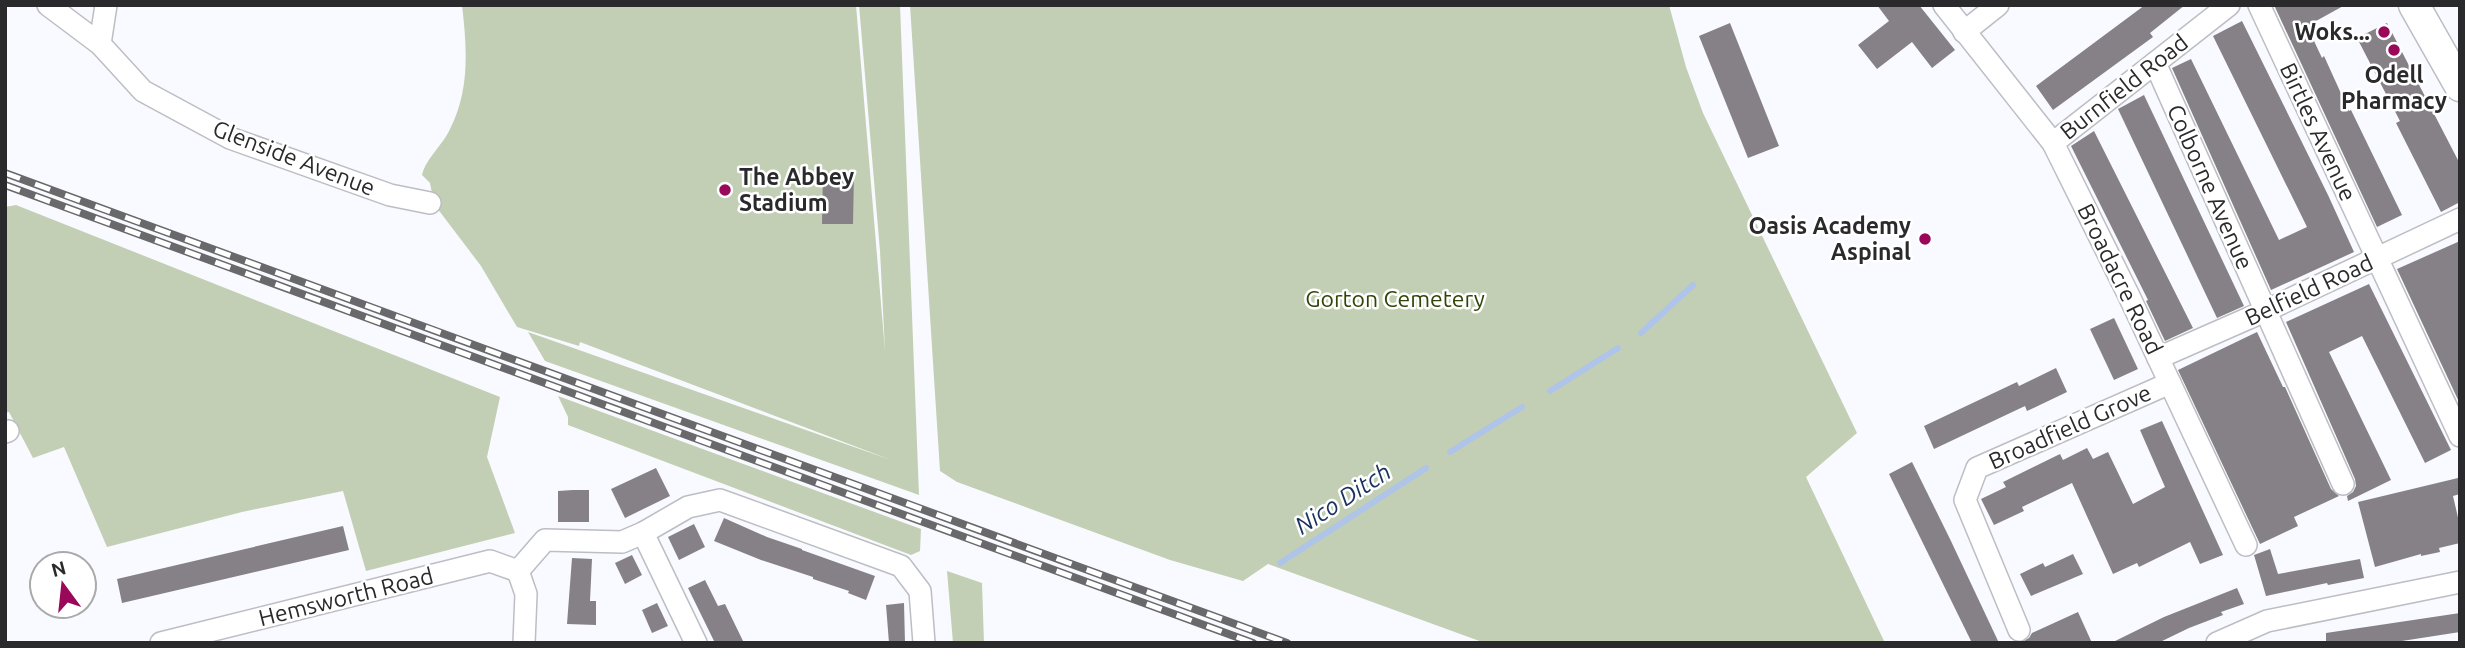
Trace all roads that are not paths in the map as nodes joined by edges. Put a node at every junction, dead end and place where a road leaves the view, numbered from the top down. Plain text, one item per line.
1 (48, 5) edge
2 (106, 5) edge
3 (1944, 5) edge
4 (1998, 5) edge
5 (2229, 5) edge
6 (2259, 5) edge
7 (2416, 6) edge
8 (1964, 32) junction
9 (100, 44) junction
10 (2155, 63) junction
11 (2460, 86) edge
12 (2053, 143) junction
13 (430, 203) dead end
14 (2460, 219) edge
15 (2376, 258) junction
16 (2265, 311) junction
17 (2158, 358) junction
18 (2170, 383) junction
19 (2460, 436) edge
20 (2343, 484) dead end
21 (643, 533) junction
22 (2246, 545) dead end
23 (518, 571) junction
24 (2460, 582) edge
25 (2019, 630) dead end
26 (161, 643) edge
27 (524, 643) edge
28 (696, 643) edge
29 (924, 643) edge
30 (2217, 643) edge

1 - 9 street, Glenside Avenue
2 - 9 street
3 - 8 street, Broadacre Road
4 - 8 street
5 - 10 street, Burnfield Road
6 - 15 street, Birtles Avenue
7 - 11 main road
8 - 12 street, Broadacre Road
9 - 13 street, Glenside Avenue
10 - 12 street, Burnfield Road
10 - 16 street, Colborne Avenue
12 - 17 street, Broadacre Road
14 - 15 street, Belfield Road
15 - 16 street, Belfield Road
15 - 19 street, Birtles Avenue
16 - 17 street, Belfield Road
16 - 20 street, Colborne Avenue
17 - 18 street, Broadacre Road
18 - 22 street, Broadacre Road
18 - 25 street, Broadfield Grove
21 - 23 street
21 - 28 street
21 - 29 street
23 - 26 street, Hemsworth Road
23 - 27 street
24 - 30 street

